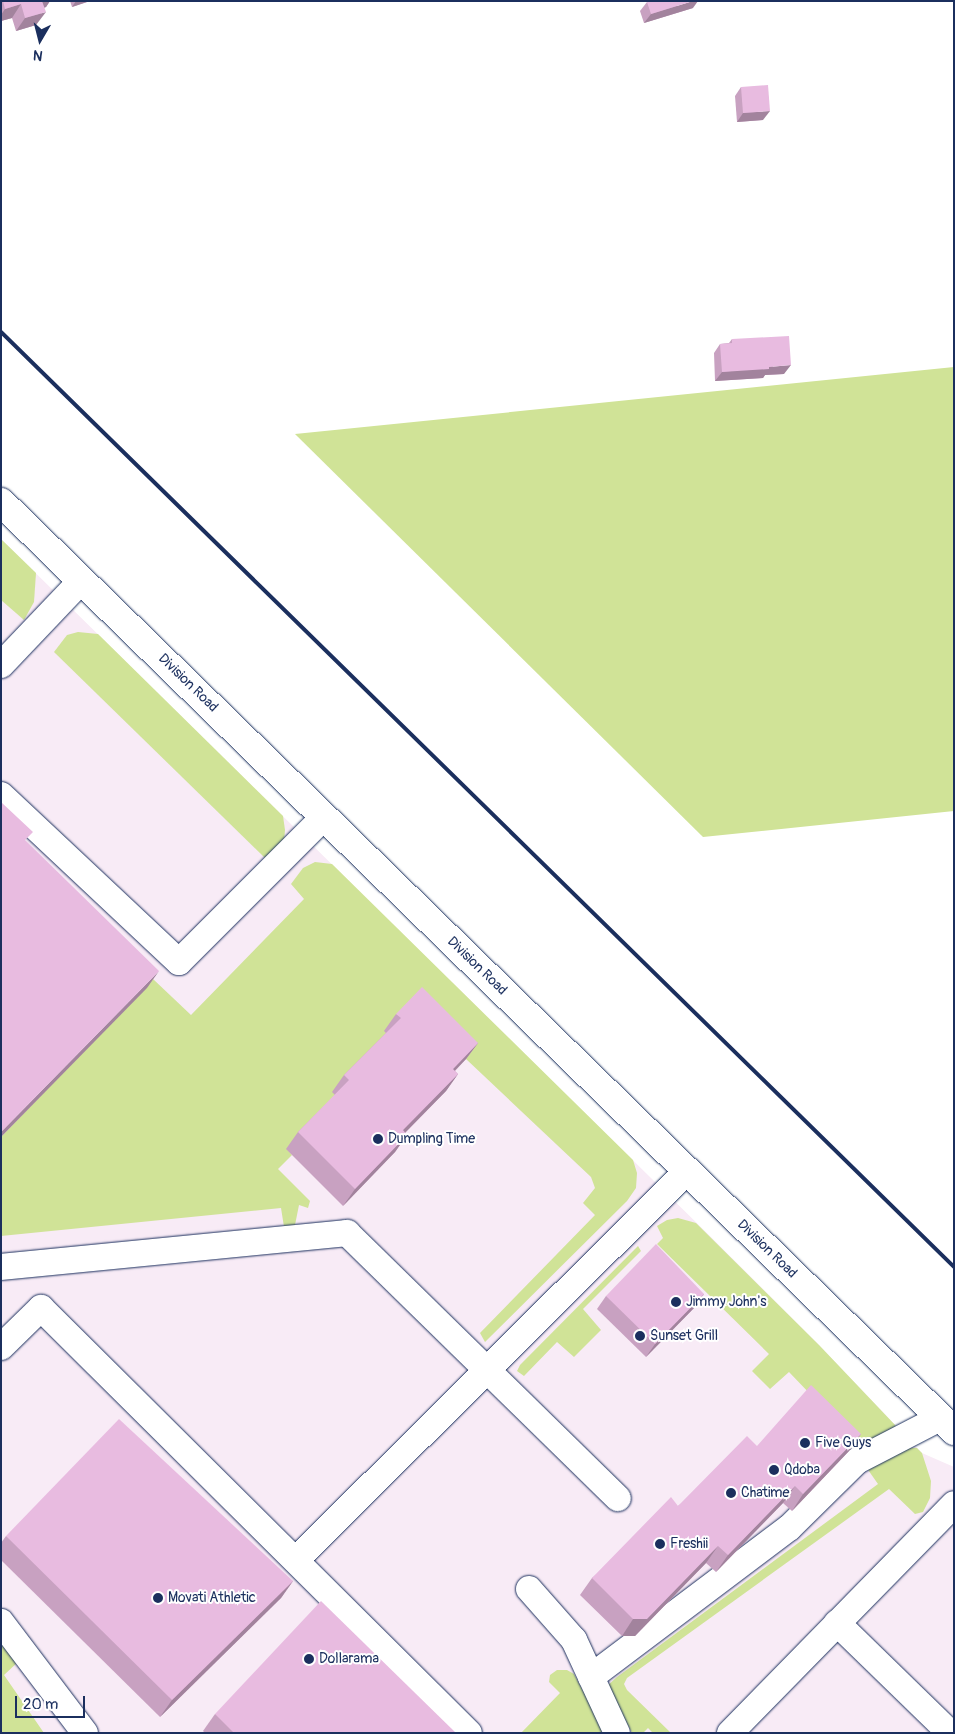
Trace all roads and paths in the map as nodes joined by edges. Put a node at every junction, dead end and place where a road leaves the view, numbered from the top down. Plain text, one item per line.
1 (4, 510) edge
2 (82, 580) junction
3 (1, 665) edge
4 (1, 796) edge
5 (324, 817) junction
6 (687, 1171) junction
7 (1, 1267) edge
8 (1, 1347) edge
9 (487, 1370) junction
10 (947, 1425) edge
11 (618, 1498) dead end
12 (954, 1504) edge
13 (296, 1560) junction
14 (529, 1589) dead end
15 (1, 1622) edge
16 (837, 1623) junction
17 (591, 1677) junction
18 (84, 1733) edge
19 (468, 1733) edge
20 (617, 1733) edge
21 (730, 1733) edge
22 (950, 1733) edge

1 - 2 main road, Division Road
2 - 3 lane
2 - 5 main road, Division Road
4 - 5 lane
5 - 6 main road, Division Road
6 - 9 lane
6 - 10 main road, Division Road
7 - 9 lane
8 - 13 lane
9 - 11 lane
9 - 13 lane
10 - 17 lane
12 - 16 lane
13 - 19 lane
14 - 17 lane
15 - 18 lane
16 - 21 lane
16 - 22 lane
17 - 20 lane

